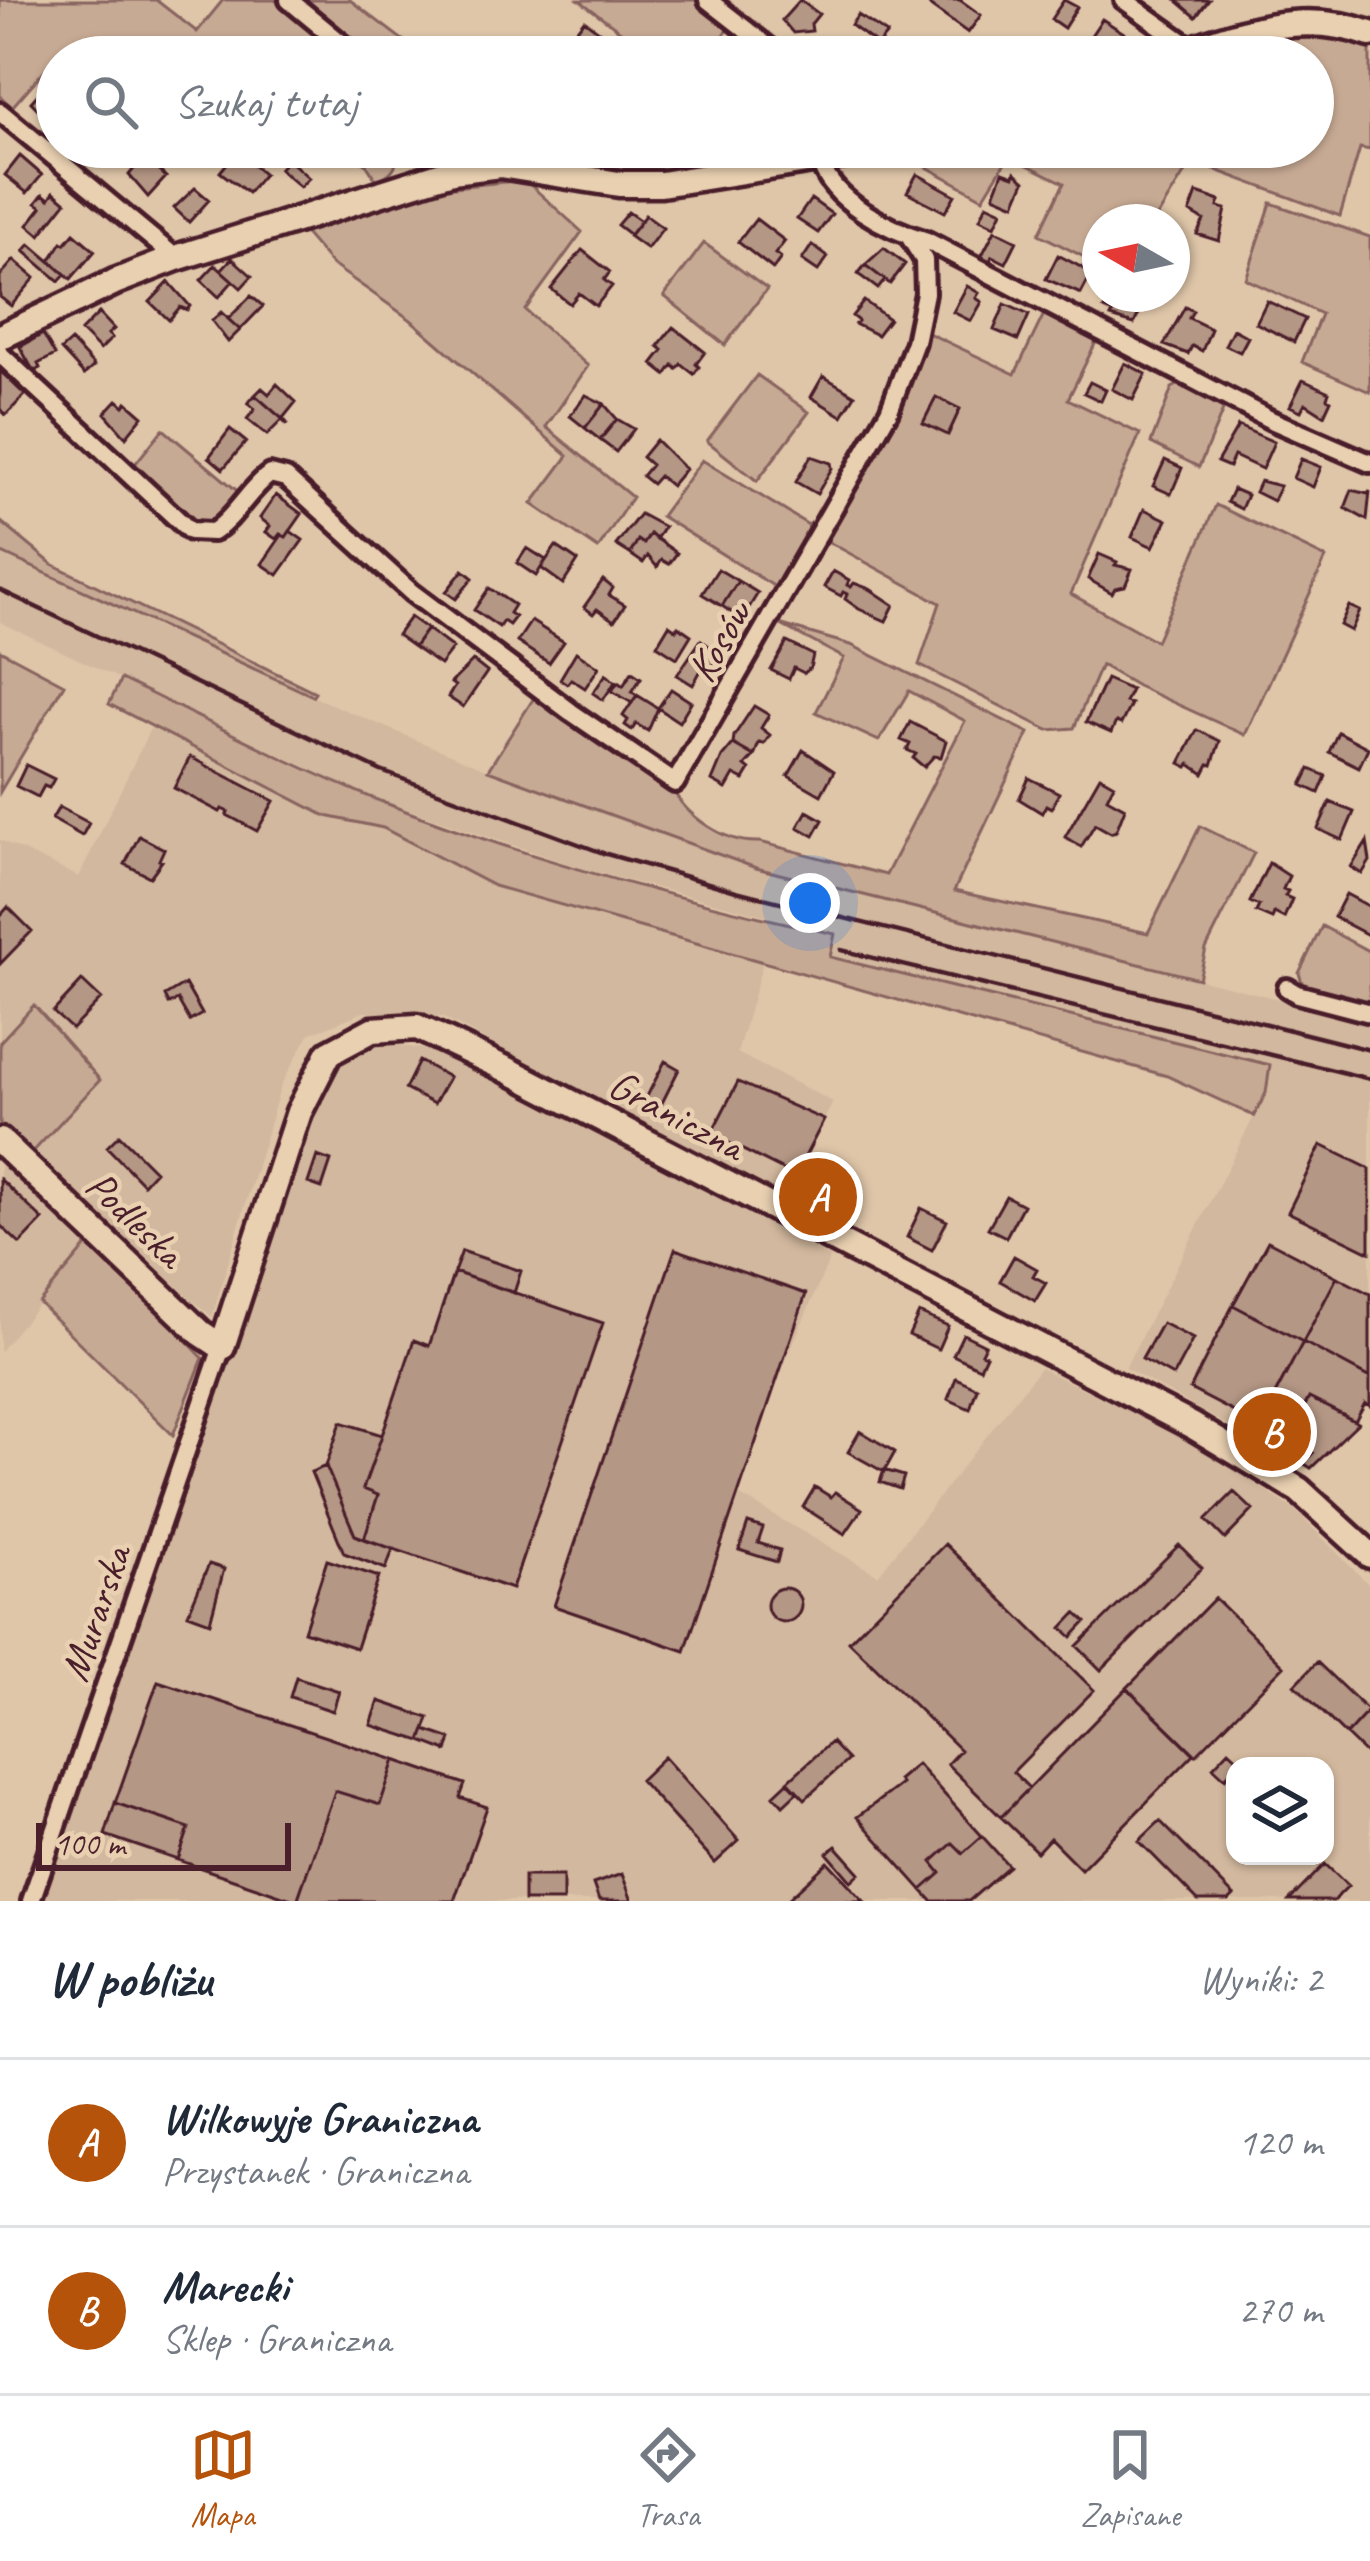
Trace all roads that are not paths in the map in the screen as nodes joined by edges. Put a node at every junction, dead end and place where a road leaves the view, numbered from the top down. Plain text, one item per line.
1 (289, 0) edge
2 (708, 0) edge
3 (1124, 0) edge
4 (1370, 34) edge
5 (333, 36) edge
6 (754, 36) edge
7 (1163, 36) edge
8 (1234, 36) edge
9 (0, 112) edge
10 (36, 142) edge
11 (68, 168) edge
12 (441, 168) edge
13 (522, 168) edge
14 (759, 168) edge
15 (823, 168) edge
16 (909, 236) junction
17 (176, 258) junction
18 (0, 337) edge
19 (0, 354) edge
20 (1370, 463) edge
21 (1287, 988) dead end
22 (1370, 1012) edge
23 (0, 1141) edge
24 (223, 1347) junction
25 (1370, 1555) edge
26 (31, 1901) edge

1 - 5 street
2 - 6 street
3 - 7 street
4 - 8 street
9 - 10 street
11 - 17 street
12 - 17 street
13 - 14 street
15 - 16 street
16 - 19 street, Kosów
16 - 20 street
17 - 18 street
21 - 22 street
23 - 24 street, Podleska
24 - 25 street, Graniczna
24 - 26 street, Murarska

